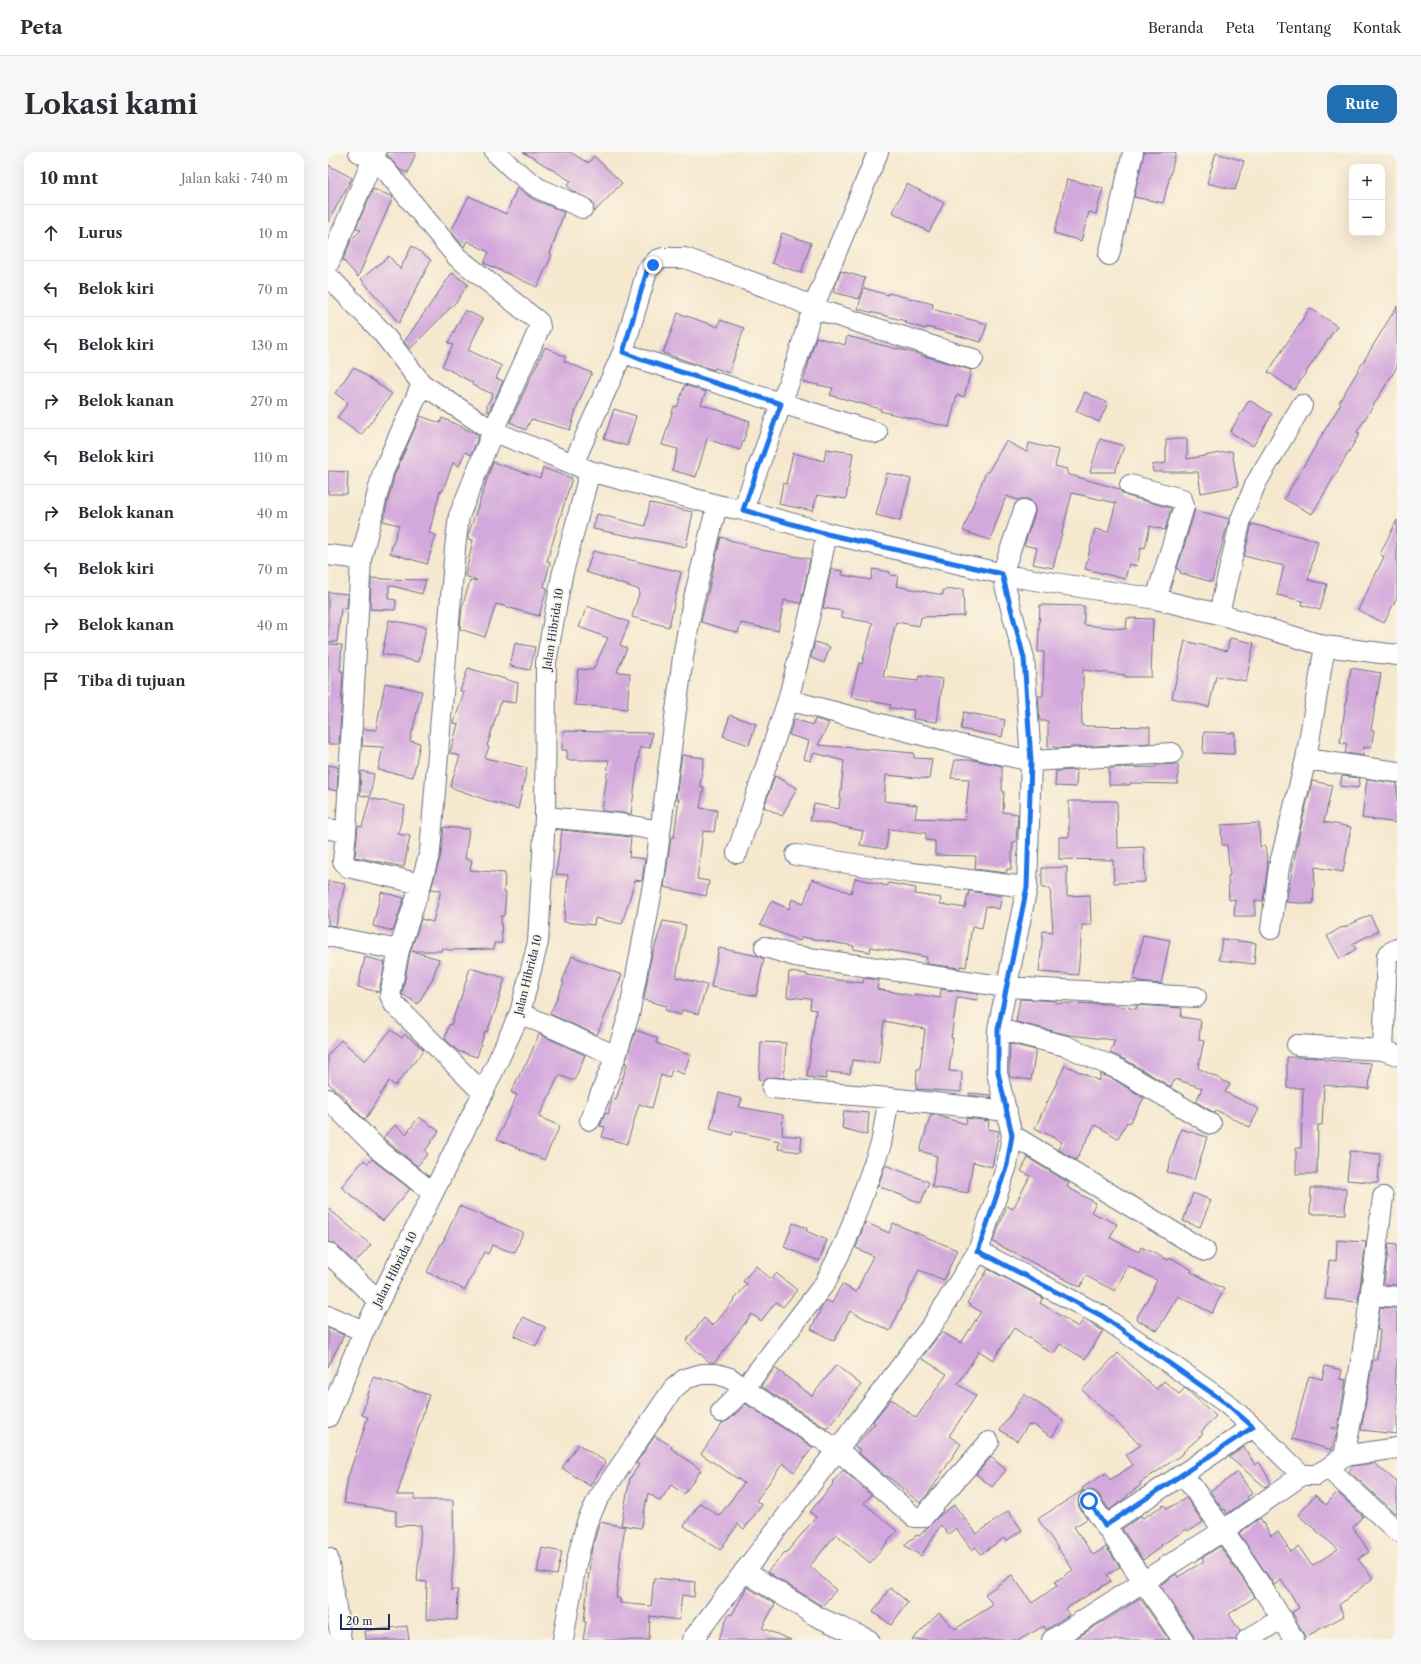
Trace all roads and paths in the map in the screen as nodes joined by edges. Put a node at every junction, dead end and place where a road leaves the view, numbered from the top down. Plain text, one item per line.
1 (495, 152) edge
2 (878, 152) edge
3 (1133, 152) edge
4 (369, 154) edge
5 (583, 208) dead end
6 (1109, 255) dead end
7 (328, 265) edge
8 (328, 276) edge
9 (814, 308) junction
10 (623, 352) junction
11 (973, 359) dead end
12 (422, 384) junction
13 (781, 404) junction
14 (1302, 405) dead end
15 (493, 431) junction
16 (877, 433) dead end
17 (581, 468) junction
18 (1130, 485) dead end
19 (717, 505) junction
20 (743, 510) junction
21 (1024, 510) dead end
22 (827, 534) junction
23 (328, 555) edge
24 (361, 559) junction
25 (1002, 574) junction
26 (1156, 599) junction
27 (1219, 614) junction
28 (1325, 646) junction
29 (1397, 655) edge
30 (788, 700) junction
31 (1172, 754) dead end
32 (1306, 759) junction
33 (1031, 761) junction
34 (1397, 772) edge
35 (545, 817) junction
36 (337, 831) edge
37 (660, 831) junction
38 (737, 853) dead end
39 (796, 854) dead end
40 (421, 884) junction
41 (1027, 887) junction
42 (1271, 929) dead end
43 (328, 936) edge
44 (765, 947) dead end
45 (1397, 949) edge
46 (399, 950) junction
47 (1007, 987) junction
48 (1196, 997) dead end
49 (520, 1013) junction
50 (998, 1029) junction
51 (1297, 1045) dead end
52 (1390, 1053) edge
53 (616, 1056) junction
54 (772, 1088) dead end
55 (483, 1093) junction
56 (889, 1098) junction
57 (328, 1099) edge
58 (1007, 1111) junction
59 (590, 1120) dead end
60 (1211, 1124) dead end
61 (1012, 1135) junction
62 (433, 1193) junction
63 (1382, 1197) dead end
64 (978, 1251) junction
65 (1205, 1251) dead end
66 (328, 1252) edge
67 (1371, 1294) junction
68 (1397, 1297) edge
69 (379, 1301) junction
70 (328, 1316) edge
71 (364, 1331) junction
72 (744, 1389) junction
73 (721, 1412) dead end
74 (328, 1417) edge
75 (1253, 1427) junction
76 (989, 1442) dead end
77 (1397, 1448) edge
78 (838, 1450) junction
79 (1344, 1456) junction
80 (1328, 1468) junction
81 (1183, 1474) junction
82 (1302, 1475) junction
83 (1089, 1501) dead end
84 (1105, 1526) junction
85 (1224, 1530) junction
86 (1397, 1531) edge
87 (328, 1558) edge
88 (744, 1571) junction
89 (1142, 1581) junction
90 (1282, 1618) junction
91 (336, 1633) edge
92 (563, 1640) edge
93 (692, 1640) edge
94 (869, 1640) edge
95 (1052, 1640) edge
96 (1183, 1640) edge
97 (1247, 1640) edge
98 (1294, 1640) edge

1 - 5 street
2 - 9 street
3 - 6 street
4 - 7 street
4 - 15 street
8 - 12 street
9 - 10 street, Jalan Hibrida 10
9 - 11 street, Jalan Hibrida 10
9 - 13 street
10 - 13 street
10 - 17 street, Jalan Hibrida 10
12 - 15 street
12 - 24 street
13 - 16 street
13 - 20 street
14 - 27 street
15 - 17 street
15 - 40 street
17 - 19 street
17 - 35 street, Jalan Hibrida 10
18 - 26 street
19 - 20 street
19 - 37 street
20 - 22 street
21 - 25 street
22 - 25 street
22 - 30 street
23 - 24 street
24 - 36 street
25 - 26 street
25 - 33 street
26 - 27 street
27 - 28 street
28 - 29 street
28 - 32 street
30 - 33 street
30 - 38 street
31 - 33 street
32 - 34 street
32 - 42 street
33 - 41 street
35 - 37 street
35 - 49 street, Jalan Hibrida 10
36 - 40 street
37 - 53 street
39 - 41 street
40 - 46 street
41 - 47 street
43 - 46 street
44 - 47 street
45 - 52 street
46 - 55 street
47 - 48 street
47 - 50 street
49 - 53 street
49 - 55 street, Jalan Hibrida 10
50 - 58 street
50 - 60 street
51 - 52 street
53 - 59 street
54 - 56 street
55 - 62 street, Jalan Hibrida 10
56 - 58 street
56 - 72 street
57 - 62 street
58 - 61 street
61 - 64 street
61 - 65 street
62 - 69 street, Jalan Hibrida 10
63 - 67 street
64 - 75 street
64 - 78 street
66 - 69 street
67 - 68 street
67 - 79 street
69 - 71 street, Jalan Hibrida 10
70 - 71 street
71 - 74 street, Jalan Hibrida 10
72 - 73 street
72 - 78 street
72 - 92 street
75 - 81 street
75 - 82 street
76 - 78 street
77 - 79 street
78 - 88 street
79 - 80 street
80 - 82 street
80 - 86 street
81 - 84 street
81 - 85 street
82 - 85 street
83 - 84 street
84 - 89 street
85 - 89 street
85 - 90 street
87 - 91 street
88 - 93 street
88 - 94 street
89 - 95 street
89 - 96 street
90 - 97 street
90 - 98 street

